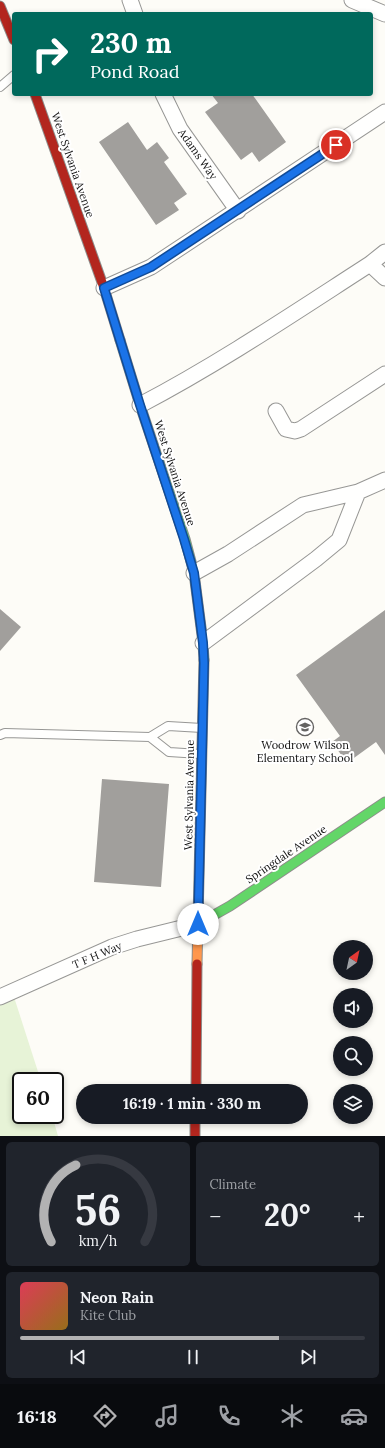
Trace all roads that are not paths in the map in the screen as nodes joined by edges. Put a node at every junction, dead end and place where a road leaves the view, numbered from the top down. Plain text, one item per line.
1 (130, 0) edge
2 (352, 0) edge
3 (0, 6) edge
4 (134, 12) edge
5 (385, 14) edge
6 (12, 35) edge
7 (12, 77) edge
8 (0, 87) edge
9 (36, 96) edge
10 (164, 96) edge
11 (385, 112) edge
12 (238, 211) junction
13 (385, 252) edge
14 (370, 264) junction
15 (385, 278) edge
16 (104, 288) junction
17 (385, 374) edge
18 (140, 405) junction
19 (276, 411) dead end
20 (385, 480) edge
21 (358, 492) junction
22 (194, 573) junction
23 (203, 643) junction
24 (202, 728) junction
25 (0, 735) edge
26 (150, 737) junction
27 (202, 754) junction
28 (385, 802) edge
29 (198, 924) junction
30 (0, 997) edge
31 (196, 1084) edge
32 (195, 1124) edge
33 (195, 1136) edge

1 - 4 street
2 - 5 street
3 - 6 main road
7 - 8 lane
9 - 16 main road, West Sylvania Avenue
10 - 12 street, Adams Way
11 - 12 street
12 - 16 street
13 - 14 street
14 - 15 street
14 - 18 street
16 - 18 main road, West Sylvania Avenue
17 - 19 street
18 - 22 main road, West Sylvania Avenue
20 - 21 street
21 - 22 street
21 - 23 street
22 - 23 main road, West Sylvania Avenue
23 - 24 main road, West Sylvania Avenue
24 - 26 lane
24 - 27 main road, West Sylvania Avenue
25 - 26 lane
26 - 27 lane
27 - 29 main road, West Sylvania Avenue
28 - 29 main road, Springdale Avenue
29 - 30 street, T F H Way
29 - 31 main road, West Sylvania Avenue
32 - 33 main road

